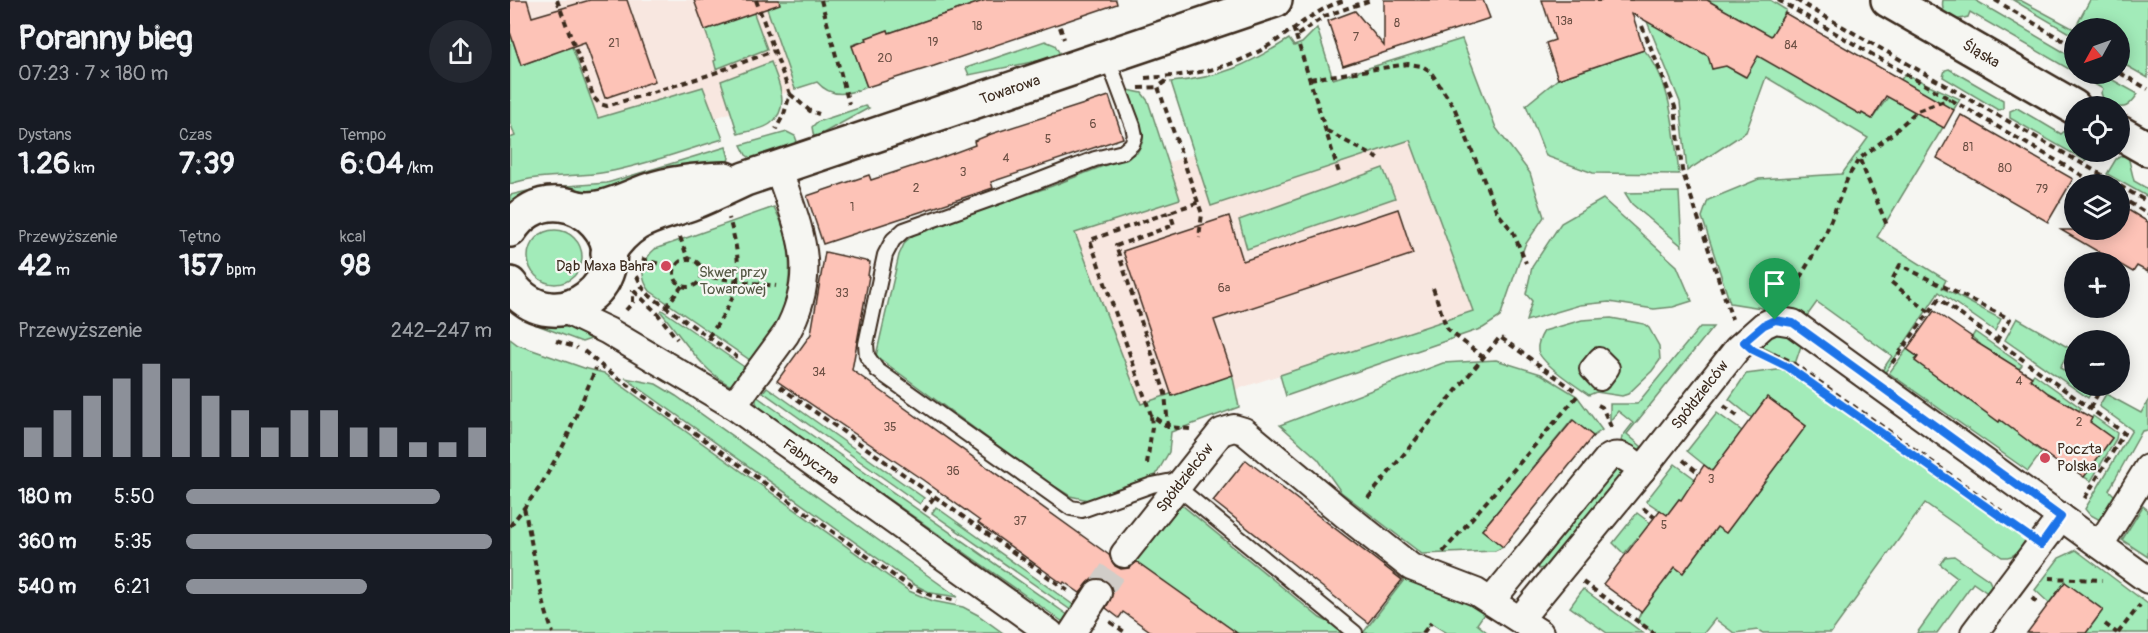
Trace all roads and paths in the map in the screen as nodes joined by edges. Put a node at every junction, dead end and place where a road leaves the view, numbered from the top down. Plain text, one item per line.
1 (557, 0) edge
2 (756, 0) edge
3 (821, 0) edge
4 (1371, 0) edge
5 (1778, 0) edge
6 (1796, 0) edge
7 (1888, 0) edge
8 (1995, 0) edge
9 (1283, 13) edge
10 (1642, 26) dead end
11 (1296, 36) junction
12 (2064, 40) edge
13 (773, 51) junction
14 (1107, 57) junction
15 (1310, 79) junction
16 (2130, 79) edge
17 (1166, 81) dead end
18 (2148, 89) edge
19 (790, 94) junction
20 (1950, 99) junction
21 (2064, 101) edge
22 (849, 104) dead end
23 (819, 114) dead end
24 (776, 129) dead end
25 (1326, 131) junction
26 (2130, 139) edge
27 (2148, 149) edge
28 (1379, 159) dead end
29 (1859, 159) junction
30 (778, 168) junction
31 (1339, 173) dead end
32 (2080, 174) edge
33 (2100, 174) edge
34 (745, 179) junction
35 (2130, 191) edge
36 (1199, 202) junction
37 (2148, 202) edge
38 (2130, 203) edge
39 (577, 208) junction
40 (1170, 212) junction
41 (738, 213) dead end
42 (2148, 214) edge
43 (728, 215) junction
44 (718, 220) dead end
45 (512, 225) edge
46 (1888, 228) dead end
47 (670, 236) dead end
48 (1199, 238) dead end
49 (642, 253) dead end
50 (623, 259) junction
51 (640, 259) junction
52 (688, 259) junction
53 (1526, 262) dead end
54 (670, 267) dead end
55 (637, 276) dead end
56 (702, 276) junction
57 (738, 281) junction
58 (510, 284) edge
59 (682, 286) junction
60 (1433, 288) dead end
61 (803, 290) junction
62 (666, 307) junction
63 (562, 309) junction
64 (1929, 312) junction
65 (1775, 320) junction
66 (708, 337) junction
67 (1997, 340) junction
68 (1744, 342) junction
69 (583, 351) dead end
70 (1769, 351) dead end
71 (1483, 357) junction
72 (596, 368) dead end
73 (759, 372) junction
74 (1877, 383) junction
75 (1579, 394) junction
76 (2097, 396) edge
77 (1587, 398) dead end
78 (1717, 399) dead end
79 (1594, 403) dead end
80 (734, 406) junction
81 (2090, 408) junction
82 (1151, 415) junction
83 (1740, 418) dead end
84 (1168, 427) junction
85 (1221, 432) junction
86 (1676, 453) dead end
87 (1634, 464) junction
88 (2148, 468) edge
89 (1699, 473) dead end
90 (1180, 483) junction
91 (1152, 485) junction
92 (934, 496) junction
93 (524, 508) junction
94 (924, 511) dead end
95 (1351, 520) junction
96 (2065, 520) junction
97 (510, 526) edge
98 (2042, 543) junction
99 (2100, 545) junction
100 (1124, 554) tunnel mouth
101 (1425, 573) junction
102 (2044, 577) dead end
103 (1580, 580) dead end
104 (2108, 580) dead end
105 (2146, 590) edge
106 (1094, 600) junction
107 (1491, 601) junction
108 (960, 602) dead end
109 (1431, 623) dead end
110 (2105, 624) dead end
111 (1530, 626) edge
112 (553, 633) edge
113 (1050, 633) edge
114 (1072, 633) edge
115 (1126, 633) edge
116 (1355, 633) edge
117 (1423, 633) edge
118 (1654, 633) edge
119 (1974, 633) edge
120 (2117, 633) edge

1 - 13 path
2 - 13 path
3 - 22 path
4 - 11 path
5 - 20 path
6 - 33 path
7 - 21 street, Śląska
8 - 12 path
9 - 11 path
9 - 14 street, Towarowa
10 - 68 path
11 - 15 path
13 - 19 path
14 - 30 street, Towarowa
14 - 91 lane
15 - 25 path
15 - 53 path
16 - 18 path
17 - 36 path
19 - 23 path
19 - 24 path
20 - 29 path
20 - 32 path
25 - 28 path
25 - 31 path
26 - 27 street
29 - 46 path
29 - 65 path
30 - 34 street, Towarowa
30 - 61 street
34 - 39 street, Towarowa
34 - 50 street, Towarowa
35 - 37 path
36 - 40 path
36 - 48 path
38 - 42 path
39 - 45 street, Towarowa
39 - 50 street
40 - 82 path
40 - 84 path
41 - 43 path
43 - 44 path
43 - 57 path
47 - 52 path
49 - 51 path
50 - 51 path
50 - 63 street
51 - 54 path
52 - 56 path
52 - 59 path
55 - 62 path
56 - 57 path
56 - 59 path
57 - 61 path
57 - 66 path
58 - 63 street
59 - 62 path
60 - 71 path
61 - 73 street
62 - 66 path
63 - 80 street, Fabryczna
64 - 67 path
64 - 67 path
64 - 74 path
65 - 68 street, Spółdzielców
65 - 74 street
66 - 73 path
67 - 81 path
68 - 87 street, Spółdzielców
68 - 98 path
69 - 108 path
70 - 98 path
71 - 75 path
71 - 95 path
72 - 93 path
73 - 80 street
73 - 92 path
74 - 96 street
75 - 77 path
75 - 101 path
76 - 81 path
78 - 83 path
79 - 87 path
80 - 113 street, Fabryczna
81 - 96 path
82 - 84 path
82 - 91 path
84 - 85 path
85 - 90 street, Spółdzielców
85 - 95 street, Spółdzielców
86 - 89 path
87 - 107 street
87 - 111 street, Spółdzielców
88 - 99 street
90 - 91 lane
90 - 100 street, Spółdzielców
90 - 116 lane
92 - 94 path
92 - 106 path
93 - 97 path
93 - 112 path
95 - 101 street, Spółdzielców
96 - 98 street
96 - 99 street
98 - 119 street
99 - 105 street
101 - 107 street, Spółdzielców
102 - 104 path
103 - 118 path
105 - 120 path
106 - 114 street
106 - 115 path
107 - 111 street, Spółdzielców
109 - 117 path
110 - 120 path

